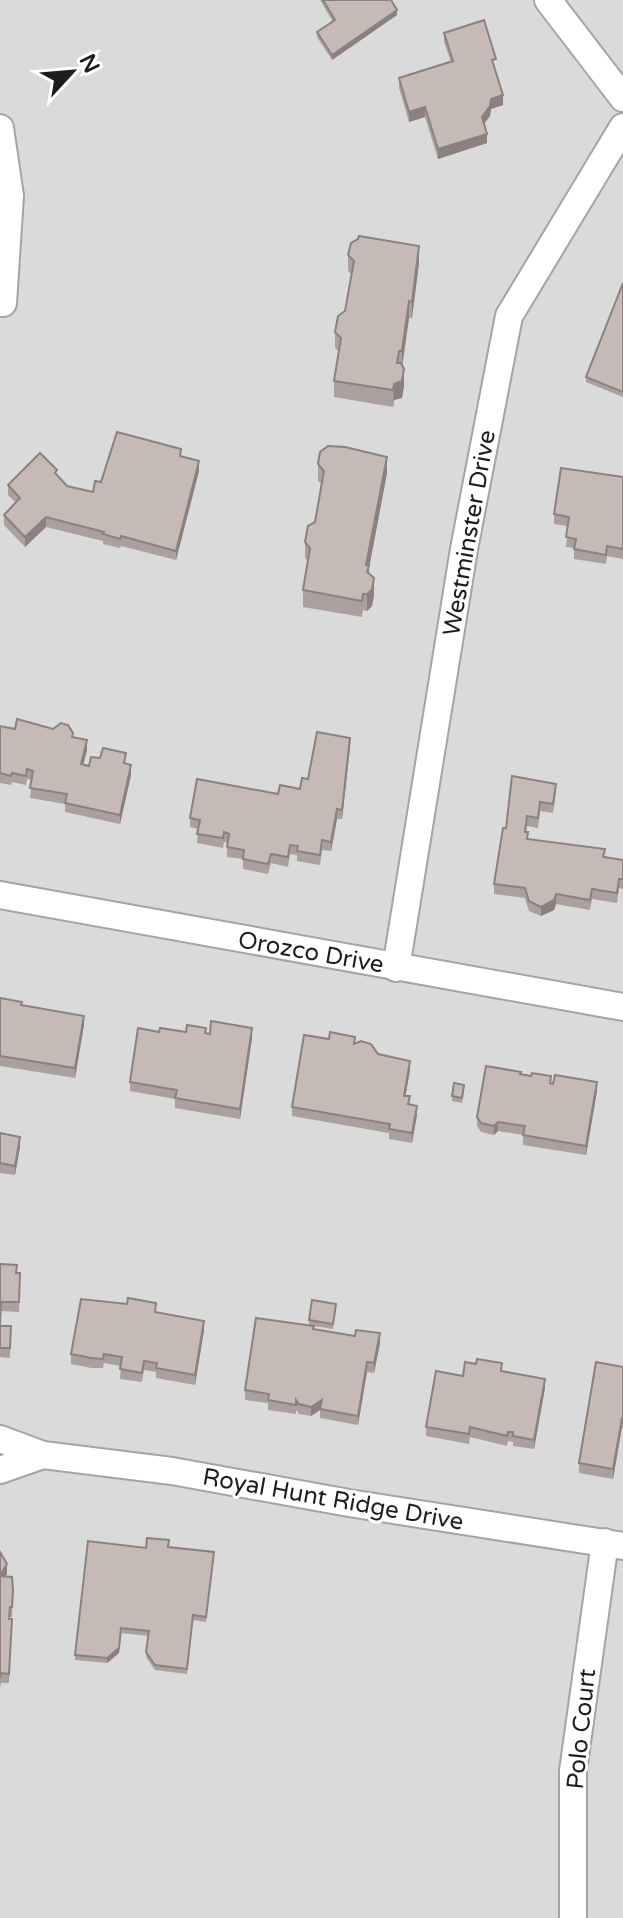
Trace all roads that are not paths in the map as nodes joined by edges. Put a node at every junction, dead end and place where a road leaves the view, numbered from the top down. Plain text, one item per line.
1 (548, 0) edge
2 (623, 98) edge
3 (623, 127) edge
4 (0, 128) edge
5 (3, 303) dead end
6 (0, 895) edge
7 (396, 968) junction
8 (623, 1007) edge
9 (0, 1439) edge
10 (43, 1455) junction
11 (0, 1470) edge
12 (614, 1544) edge
13 (573, 1918) edge

1 - 2 street
3 - 7 street, Westminster Drive
4 - 5 street
6 - 7 street, Orozco Drive
7 - 8 street, Orozco Drive
9 - 10 street, Royal Hunt Ridge Drive
10 - 11 street, Royal Hunt Ridge Drive
10 - 12 street, Royal Hunt Ridge Drive
12 - 13 street, Polo Court

